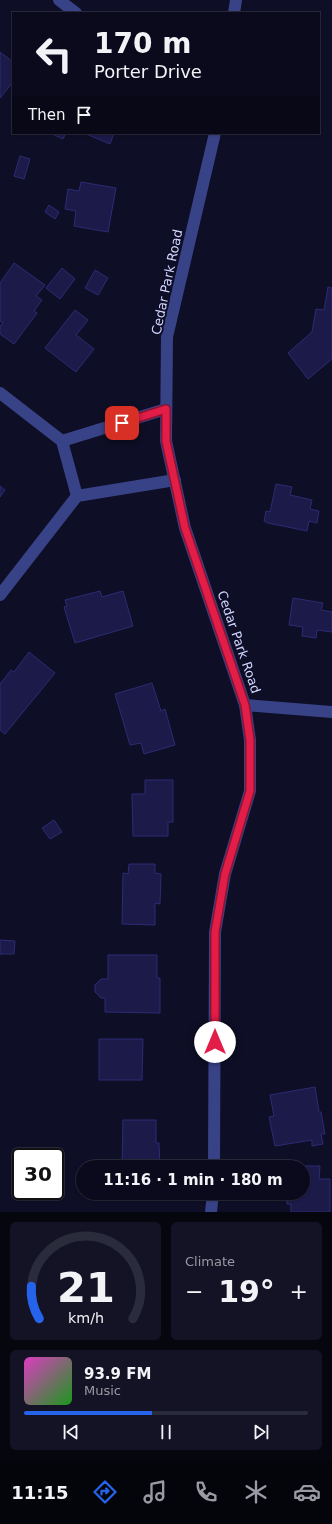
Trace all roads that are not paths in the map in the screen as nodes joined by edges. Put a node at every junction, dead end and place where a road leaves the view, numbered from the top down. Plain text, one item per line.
1 (59, 0) edge
2 (236, 0) edge
3 (75, 12) edge
4 (234, 12) edge
5 (215, 134) edge
6 (0, 393) edge
7 (166, 409) junction
8 (62, 441) junction
9 (174, 480) junction
10 (77, 496) junction
11 (0, 595) edge
12 (245, 705) junction
13 (332, 712) edge
14 (214, 1160) edge
15 (212, 1200) edge
16 (211, 1212) edge

1 - 3 street
2 - 4 street
5 - 7 street, Cedar Park Road
6 - 8 street
7 - 8 street
7 - 9 street, Cedar Park Road
8 - 10 street
9 - 10 street
9 - 12 street, Cedar Park Road
10 - 11 street
12 - 13 street
12 - 14 street, Cedar Park Road
15 - 16 street

